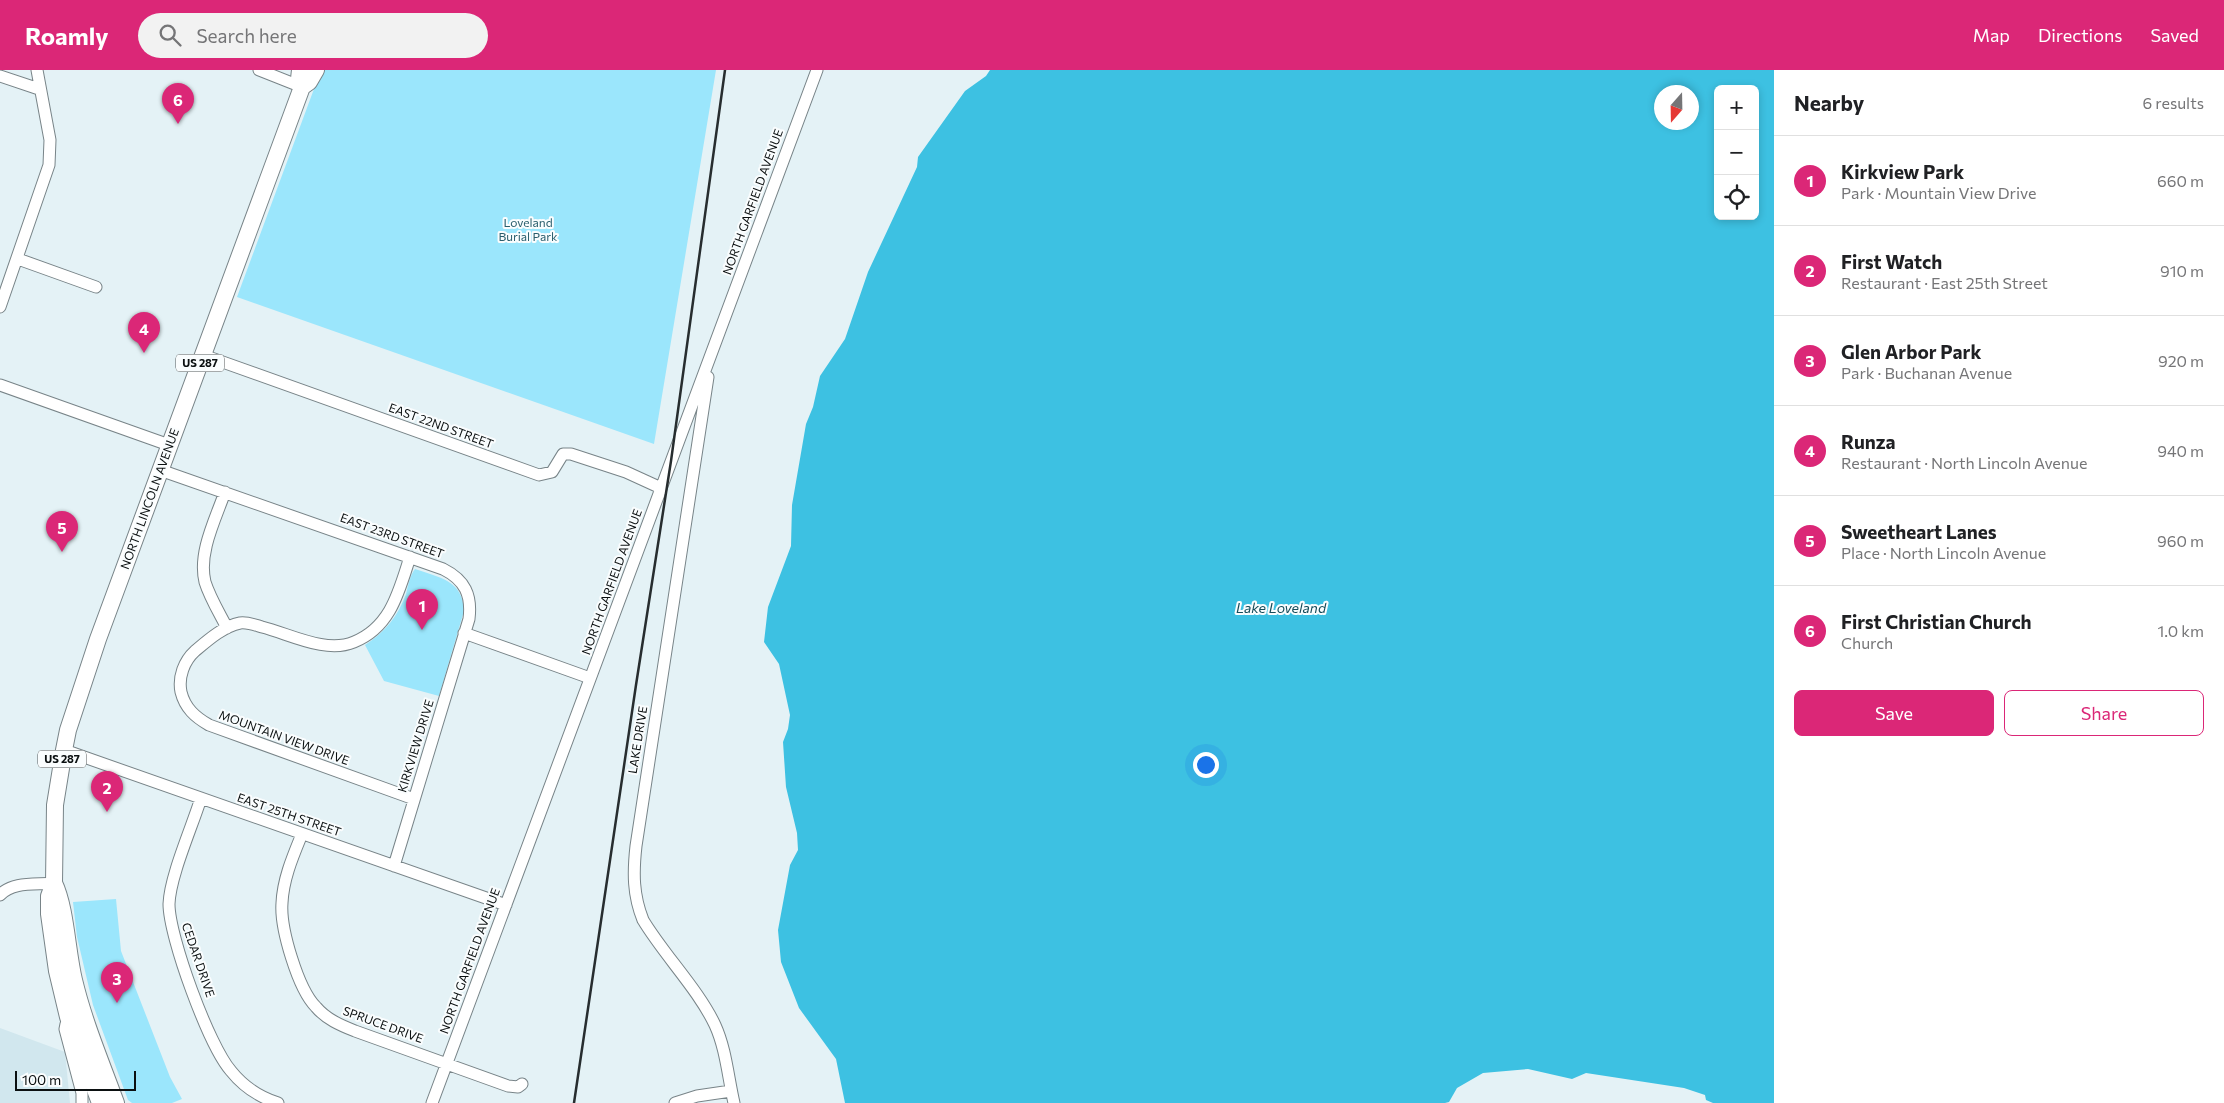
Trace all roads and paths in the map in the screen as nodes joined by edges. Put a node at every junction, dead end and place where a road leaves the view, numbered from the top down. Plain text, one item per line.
1 (37, 70) edge
2 (259, 70) edge
3 (300, 70) edge
4 (316, 70) edge
5 (817, 70) edge
6 (0, 76) edge
7 (302, 87) junction
8 (39, 90) junction
9 (18, 259) junction
10 (96, 287) dead end
11 (0, 306) edge
12 (203, 355) junction
13 (710, 358) junction
14 (0, 385) edge
15 (170, 445) junction
16 (160, 470) junction
17 (661, 488) junction
18 (225, 492) junction
19 (410, 557) junction
20 (227, 628) junction
21 (464, 634) junction
22 (590, 678) junction
23 (64, 750) junction
24 (201, 798) junction
25 (414, 799) junction
26 (302, 834) junction
27 (394, 866) junction
28 (54, 883) junction
29 (0, 895) edge
30 (506, 905) junction
31 (68, 1017) junction
32 (447, 1063) junction
33 (522, 1084) dead end
34 (732, 1091) junction
35 (82, 1103) edge
36 (100, 1103) edge
37 (116, 1103) edge
38 (278, 1103) edge
39 (432, 1103) edge
40 (675, 1103) edge
41 (734, 1103) edge

1 - 8 street
2 - 7 street
3 - 7 highway, NORTH LINCOLN AVENUE / US 287
4 - 7 highway, US 287
5 - 13 street, NORTH GARFIELD AVENUE
6 - 8 street
7 - 12 highway, NORTH LINCOLN AVENUE / US 287
8 - 9 street
9 - 10 street
9 - 11 street
12 - 15 highway, NORTH LINCOLN AVENUE / US 287
12 - 17 street, EAST 22ND STREET
13 - 17 street, NORTH GARFIELD AVENUE
13 - 34 street, LAKE DRIVE
14 - 15 street
15 - 16 highway, NORTH LINCOLN AVENUE / US 287
16 - 18 street, EAST 23RD STREET
16 - 23 highway, NORTH LINCOLN AVENUE / US 287
17 - 22 street, NORTH GARFIELD AVENUE
18 - 19 street, EAST 23RD STREET
18 - 20 street
19 - 20 street, MOUNTAIN VIEW DRIVE
19 - 21 street, EAST 23RD STREET
20 - 25 street, MOUNTAIN VIEW DRIVE
21 - 22 street
21 - 25 street, KIRKVIEW DRIVE
22 - 30 street, NORTH GARFIELD AVENUE
23 - 24 street, EAST 25TH STREET
23 - 28 highway, NORTH LINCOLN AVENUE / US 287
24 - 26 street, EAST 25TH STREET
24 - 38 street, CEDAR DRIVE
25 - 27 street, KIRKVIEW DRIVE
26 - 27 street, EAST 25TH STREET
26 - 32 street, SPRUCE DRIVE
27 - 30 street, EAST 25TH STREET
28 - 29 street
28 - 31 highway, US 287
28 - 37 highway, US 287
30 - 32 street, NORTH GARFIELD AVENUE
31 - 35 street
31 - 36 highway, US 287
32 - 33 street, SPRUCE DRIVE
32 - 39 street, NORTH GARFIELD AVENUE
34 - 40 street
34 - 41 street, LAKE DRIVE

